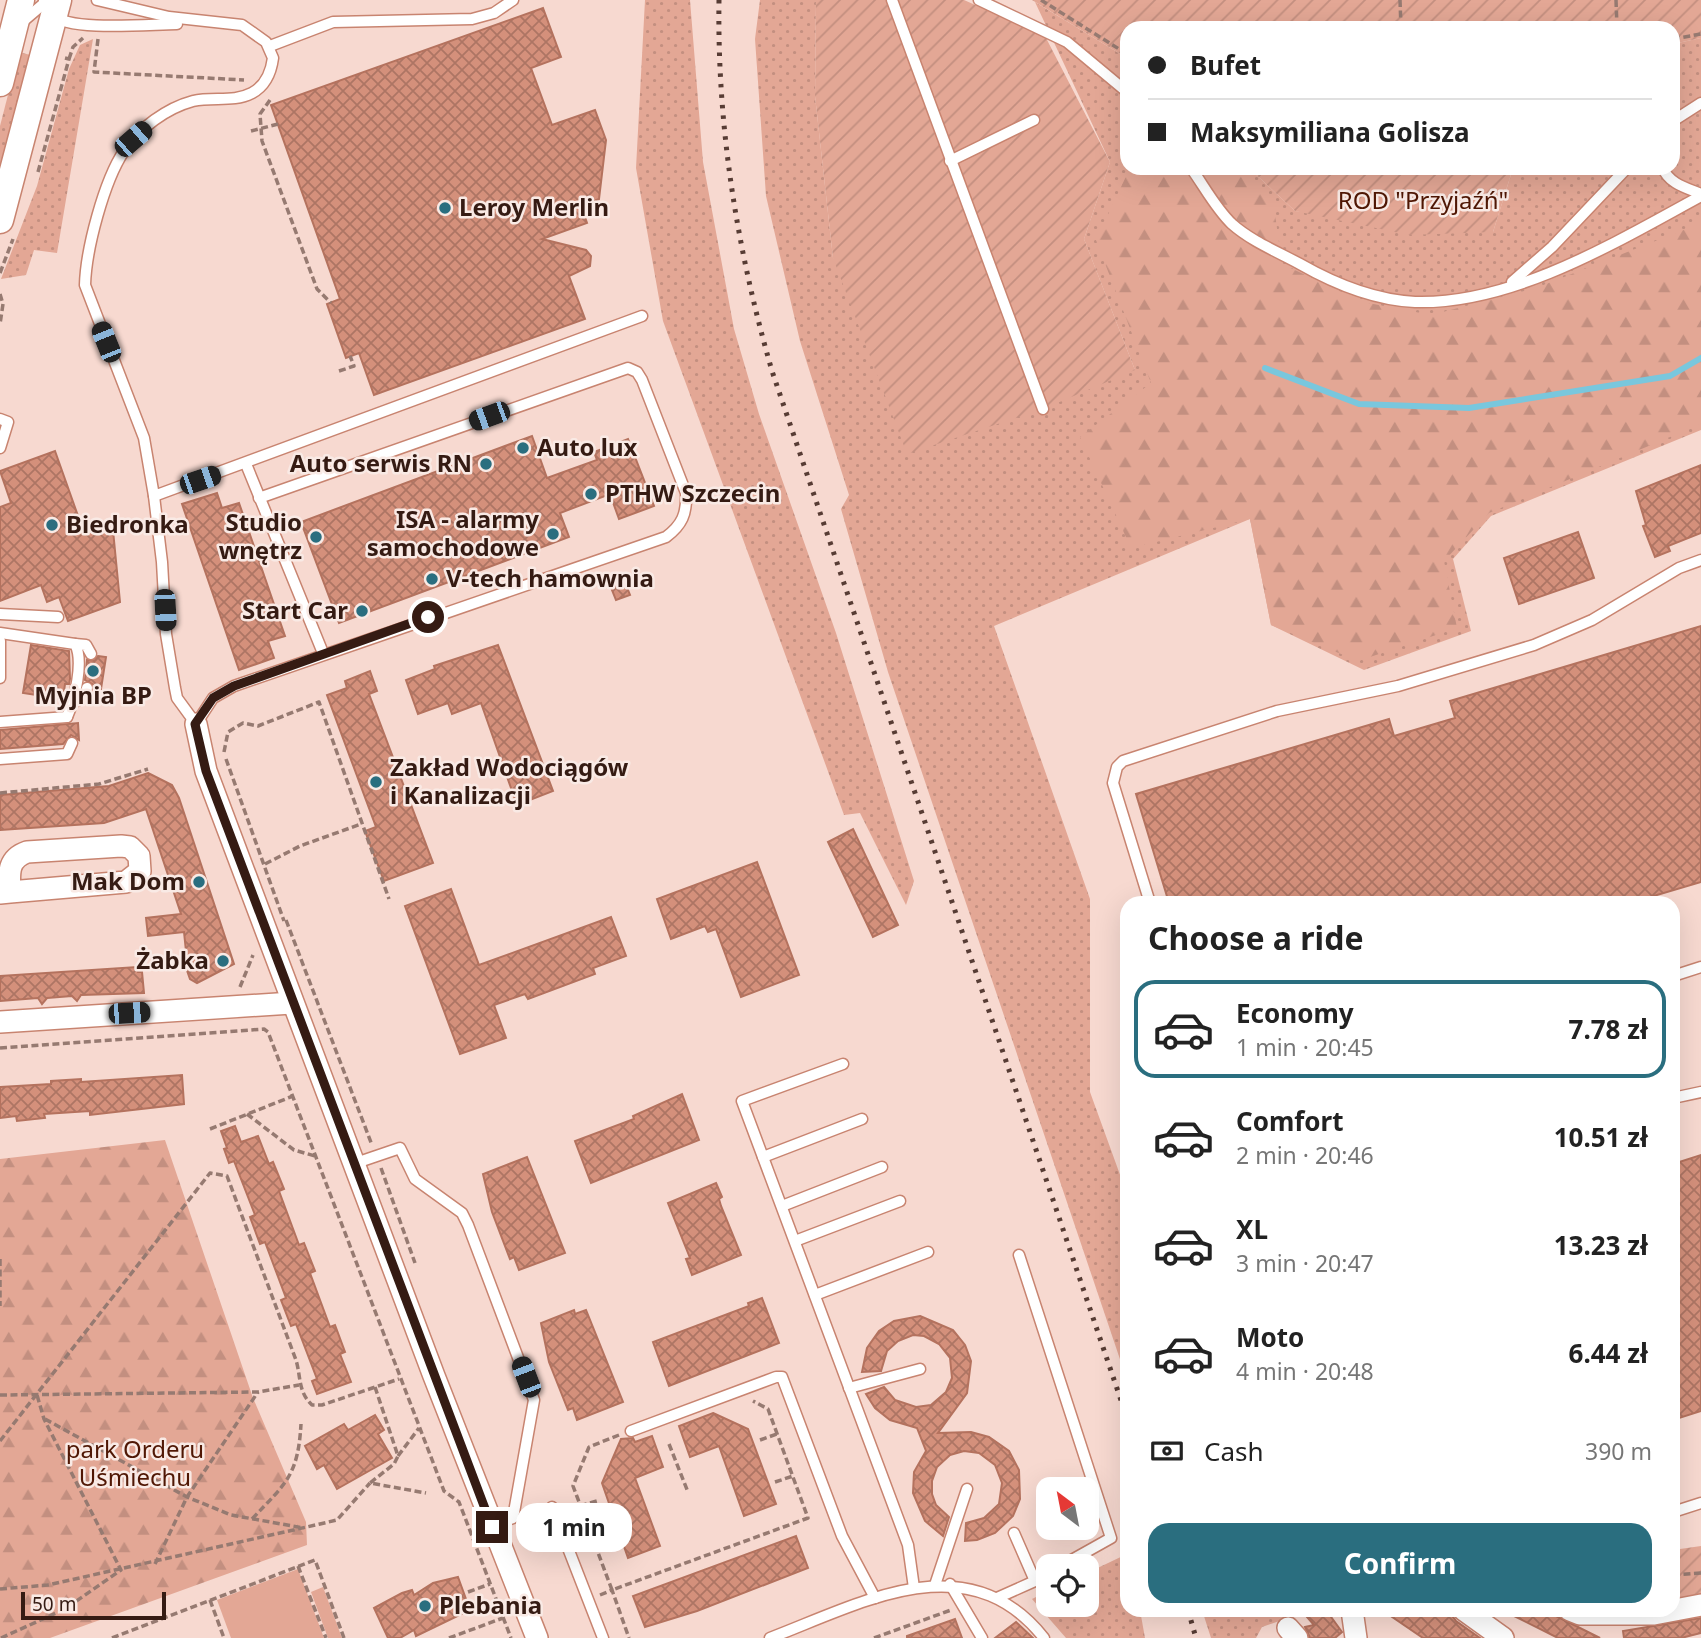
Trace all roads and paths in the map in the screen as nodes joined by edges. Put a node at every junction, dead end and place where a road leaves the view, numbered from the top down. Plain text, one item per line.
1 (97, 0) edge
2 (513, 0) edge
3 (892, 0) edge
4 (979, 0) edge
5 (1041, 0) edge
6 (1401, 0) edge
7 (1616, 0) edge
8 (45, 3) edge
9 (1401, 21) edge
10 (1617, 21) edge
11 (210, 22) junction
12 (1701, 34) edge
13 (84, 38) dead end
14 (1680, 38) edge
15 (270, 46) junction
16 (1120, 50) edge
17 (0, 83) edge
18 (1120, 86) edge
19 (276, 91) dead end
20 (250, 94) junction
21 (1701, 103) edge
22 (264, 109) junction
23 (1680, 116) edge
24 (1034, 121) dead end
25 (278, 124) dead end
26 (260, 130) junction
27 (251, 131) dead end
28 (950, 161) junction
29 (1196, 175) edge
30 (1620, 175) edge
31 (1666, 175) edge
32 (1701, 195) edge
33 (0, 220) edge
34 (1507, 286) junction
35 (317, 289) junction
36 (310, 290) dead end
37 (0, 294) edge
38 (331, 303) dead end
39 (642, 316) dead end
40 (0, 324) edge
41 (350, 356) dead end
42 (339, 371) dead end
43 (1043, 409) dead end
44 (0, 419) edge
45 (0, 448) edge
46 (246, 464) junction
47 (154, 496) junction
48 (259, 498) junction
49 (1701, 560) edge
50 (0, 614) edge
51 (58, 617) dead end
52 (0, 633) edge
53 (0, 641) edge
54 (75, 644) junction
55 (323, 653) junction
56 (91, 654) dead end
57 (0, 678) edge
58 (87, 688) dead end
59 (72, 703) junction
60 (3, 724) edge
61 (195, 724) junction
62 (72, 743) dead end
63 (4, 755) edge
64 (148, 769) dead end
65 (0, 793) edge
66 (362, 824) junction
67 (265, 864) junction
68 (5, 893) edge
69 (1148, 896) edge
70 (389, 899) dead end
71 (286, 920) junction
72 (265, 928) junction
73 (1701, 967) edge
74 (1680, 974) edge
75 (239, 990) dead end
76 (292, 1003) junction
77 (0, 1022) edge
78 (0, 1048) edge
79 (843, 1064) dead end
80 (1701, 1092) edge
81 (293, 1096) junction
82 (1680, 1096) edge
83 (247, 1114) junction
84 (862, 1119) dead end
85 (210, 1129) dead end
86 (316, 1157) junction
87 (376, 1157) junction
88 (763, 1157) junction
89 (353, 1164) junction
90 (882, 1167) dead end
91 (900, 1201) dead end
92 (782, 1206) junction
93 (795, 1241) junction
94 (928, 1252) dead end
95 (1018, 1255) dead end
96 (0, 1259) edge
97 (418, 1271) dead end
98 (815, 1295) junction
99 (0, 1306) edge
100 (920, 1369) dead end
101 (400, 1379) junction
102 (299, 1385) junction
103 (375, 1387) junction
104 (849, 1388) junction
105 (258, 1392) junction
106 (735, 1392) junction
107 (0, 1395) edge
108 (37, 1395) junction
109 (44, 1419) junction
110 (301, 1424) dead end
111 (419, 1428) junction
112 (631, 1431) joint
113 (777, 1434) junction
114 (760, 1440) dead end
115 (0, 1441) edge
116 (669, 1444) dead end
117 (398, 1456) junction
118 (793, 1476) junction
119 (775, 1482) dead end
120 (370, 1483) junction
121 (967, 1489) dead end
122 (688, 1492) dead end
123 (426, 1493) dead end
124 (187, 1497) junction
125 (600, 1500) dead end
126 (1701, 1503) edge
127 (580, 1506) junction
128 (552, 1507) dead end
129 (1680, 1510) edge
130 (252, 1519) junction
131 (492, 1527) junction
132 (306, 1528) junction
133 (1014, 1533) dead end
134 (615, 1539) dead end
135 (596, 1546) junction
136 (731, 1546) junction
137 (733, 1552) dead end
138 (1082, 1554) edge
139 (689, 1562) junction
140 (155, 1564) junction
141 (299, 1566) junction
142 (691, 1567) dead end
143 (121, 1570) junction
144 (1701, 1573) edge
145 (1680, 1574) edge
146 (650, 1576) junction
147 (1035, 1581) joint
148 (652, 1582) dead end
149 (490, 1584) junction
150 (950, 1584) junction
151 (935, 1585) junction
152 (914, 1588) junction
153 (0, 1589) edge
154 (612, 1590) junction
155 (468, 1592) dead end
156 (875, 1598) junction
157 (997, 1598) junction
158 (588, 1599) junction
159 (210, 1601) junction
160 (1701, 1605) edge
161 (964, 1606) junction
162 (1680, 1609) edge
163 (1353, 1617) edge
164 (1474, 1617) edge
165 (503, 1618) junction
166 (1, 1638) edge
167 (112, 1638) edge
168 (224, 1638) edge
169 (326, 1638) edge
170 (344, 1638) edge
171 (449, 1638) edge
172 (511, 1638) edge
173 (537, 1638) edge
174 (603, 1638) edge
175 (629, 1638) edge
176 (770, 1638) edge
177 (874, 1638) edge
178 (982, 1638) edge
179 (1044, 1638) edge
180 (1356, 1638) edge
181 (1503, 1638) edge

1 - 11 lane
2 - 15 lane
3 - 28 lane
4 - 18 lane
5 - 16 path
6 - 9 path
7 - 10 path
8 - 11 lane
8 - 17 street
8 - 33 street
11 - 15 lane
12 - 14 path
13 - 20 path
15 - 20 lane
19 - 22 path
20 - 22 path
20 - 47 lane
21 - 23 lane
22 - 26 path
24 - 28 lane
25 - 26 path
26 - 27 path
26 - 35 path
28 - 43 lane
29 - 34 lane
30 - 34 lane
31 - 32 lane
32 - 34 lane
35 - 36 path
35 - 38 path
37 - 40 path
39 - 46 lane
41 - 42 path
44 - 45 lane
46 - 47 lane
46 - 48 lane
47 - 61 lane
48 - 55 lane
48 - 55 lane
49 - 69 lane
50 - 51 lane
52 - 54 lane
53 - 57 lane
54 - 56 lane
54 - 59 lane
55 - 61 lane
58 - 59 lane
59 - 60 lane
61 - 72 street
62 - 63 lane
64 - 65 path
66 - 67 path
66 - 67 path
66 - 70 path
67 - 71 path
68 - 68 street
71 - 72 path
71 - 87 path
72 - 75 path
72 - 76 street
73 - 74 lane
76 - 77 street
76 - 89 street
78 - 81 path
79 - 88 lane
80 - 82 lane
81 - 83 path
81 - 86 path
83 - 85 path
83 - 86 path
84 - 88 lane
86 - 101 path
87 - 89 lane
87 - 97 path
87 - 131 lane
88 - 92 lane
89 - 131 street
90 - 92 lane
91 - 93 lane
92 - 93 lane
93 - 98 lane
94 - 98 lane
95 - 138 lane
96 - 99 path
98 - 104 lane
100 - 104 lane
101 - 103 path
101 - 111 path
102 - 103 path
102 - 105 path
102 - 108 path
103 - 117 path
104 - 152 lane
105 - 108 path
105 - 124 path
106 - 112 lane
106 - 113 path
106 - 156 lane
107 - 108 path
108 - 109 path
108 - 115 path
109 - 124 path
109 - 143 path
110 - 130 path
111 - 117 path
111 - 149 path
112 - 127 path
113 - 114 path
113 - 118 path
116 - 122 path
117 - 120 path
118 - 119 path
118 - 136 path
120 - 123 path
120 - 132 path
121 - 151 lane
124 - 130 path
124 - 140 path
125 - 127 path
126 - 129 lane
127 - 135 path
128 - 158 lane
130 - 132 path
131 - 173 street
132 - 140 path
133 - 147 lane
134 - 135 path
135 - 154 path
136 - 137 path
136 - 139 path
139 - 142 path
139 - 146 path
140 - 143 path
141 - 159 path
141 - 169 path
141 - 170 path
143 - 153 path
143 - 166 path
144 - 145 path
146 - 148 path
146 - 154 path
147 - 157 lane
149 - 155 path
149 - 165 path
150 - 151 lane
150 - 157 lane
150 - 161 lane
151 - 152 lane
152 - 156 lane
154 - 158 path
154 - 175 path
156 - 176 lane
157 - 179 lane
158 - 174 lane
159 - 167 path
159 - 168 path
160 - 162 street
161 - 177 path
161 - 178 lane
163 - 180 street
164 - 181 street
165 - 171 path
165 - 172 path

